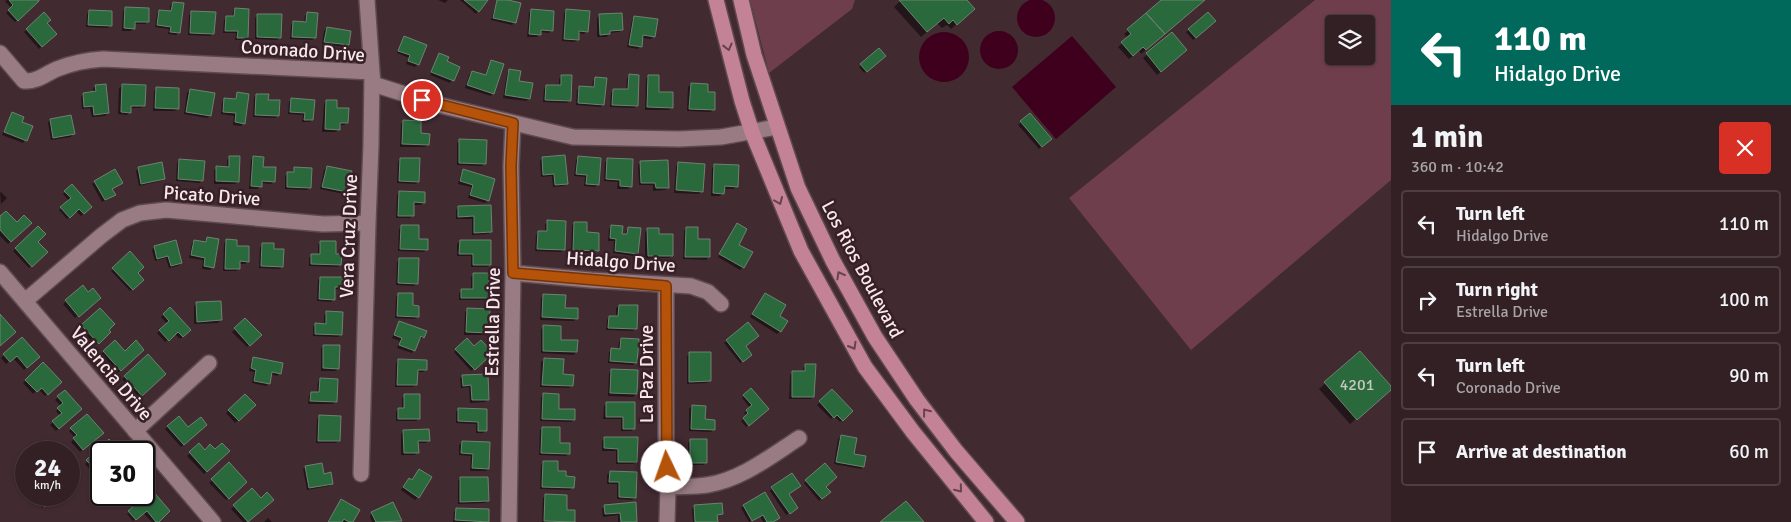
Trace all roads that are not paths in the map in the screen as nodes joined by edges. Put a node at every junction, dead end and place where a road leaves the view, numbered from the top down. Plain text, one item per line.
1 (367, 0) edge
2 (716, 0) edge
3 (740, 0) edge
4 (0, 53) edge
5 (372, 72) junction
6 (513, 123) junction
7 (778, 127) junction
8 (752, 132) junction
9 (368, 223) junction
10 (0, 272) edge
11 (513, 273) junction
12 (666, 286) junction
13 (25, 301) junction
14 (721, 304) dead end
15 (208, 363) dead end
16 (135, 431) junction
17 (799, 438) dead end
18 (956, 451) junction
19 (937, 462) junction
20 (361, 474) dead end
21 (668, 487) junction
22 (213, 522) edge
23 (509, 522) edge
24 (667, 522) edge
25 (986, 522) edge
26 (1017, 522) edge

1 - 5 street, Vera Cruz Drive
2 -> 8 main road
3 - 7 main road, Los Rios Boulevard
4 - 5 street, Coronado Drive
5 - 6 street, Coronado Drive
5 - 9 street, Vera Cruz Drive
6 - 8 street, Coronado Drive
6 - 11 street, Estrella Drive
7 - 8 street, Coronado Drive
18 -> 7 main road, Los Rios Boulevard
8 -> 19 main road
9 - 13 street, Picato Drive
9 - 20 street, Vera Cruz Drive
10 - 13 street, Valencia Drive
11 - 12 street, Hidalgo Drive
11 - 23 street, Estrella Drive
12 - 14 street, Hidalgo Drive
12 - 21 street, La Paz Drive
13 - 16 street, Valencia Drive
15 - 16 street
16 - 22 street, Valencia Drive
17 - 21 street
18 - 19 main road
18 - 26 main road, Los Rios Boulevard
19 -> 25 main road
21 - 24 street, La Paz Drive

